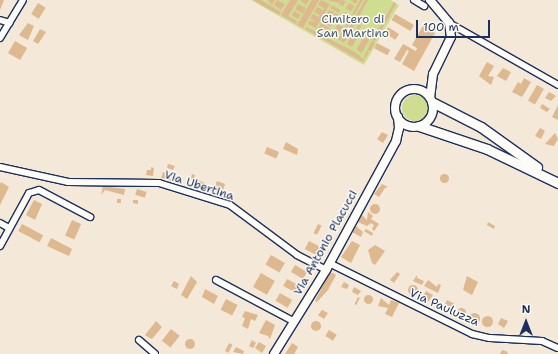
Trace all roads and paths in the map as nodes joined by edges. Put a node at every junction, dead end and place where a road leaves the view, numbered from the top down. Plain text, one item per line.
1 (23, 0) edge
2 (414, 0) edge
3 (427, 3) edge
4 (0, 20) edge
5 (10, 23) junction
6 (449, 23) junction
7 (0, 38) edge
8 (433, 74) junction
9 (558, 85) edge
10 (414, 89) junction
11 (431, 100) junction
12 (398, 117) junction
13 (417, 126) junction
14 (396, 141) junction
15 (0, 167) edge
16 (558, 182) edge
17 (90, 217) dead end
18 (0, 223) edge
19 (9, 228) junction
20 (0, 246) edge
21 (328, 267) junction
22 (216, 280) dead end
23 (295, 322) junction
24 (139, 340) dead end
25 (558, 348) edge
26 (155, 354) edge
27 (274, 354) edge

1 - 5 street
2 - 3 street
3 - 6 main road
4 - 5 street
5 - 7 street
6 - 8 main road, Via Antonio Placucci
6 - 9 street
8 - 10 main road, Via Antonio Placucci
8 - 11 main road, Via Antonio Placucci
10 - 11 main road
10 - 12 main road, Via Antonio Placucci
11 - 13 main road, Via Antonio Placucci
11 - 16 highway
12 - 13 main road
12 - 14 main road, Via Antonio Placucci
13 - 14 main road, Via Antonio Placucci
13 - 16 highway
14 - 21 main road, Via Antonio Placucci
15 - 21 street, Via Ubertina
17 - 19 street
18 - 19 street
19 - 20 street
21 - 23 main road, Via Antonio Placucci
21 - 25 street, Via Pauluzza
22 - 23 street
23 - 27 main road, Via Antonio Placucci
24 - 26 street

